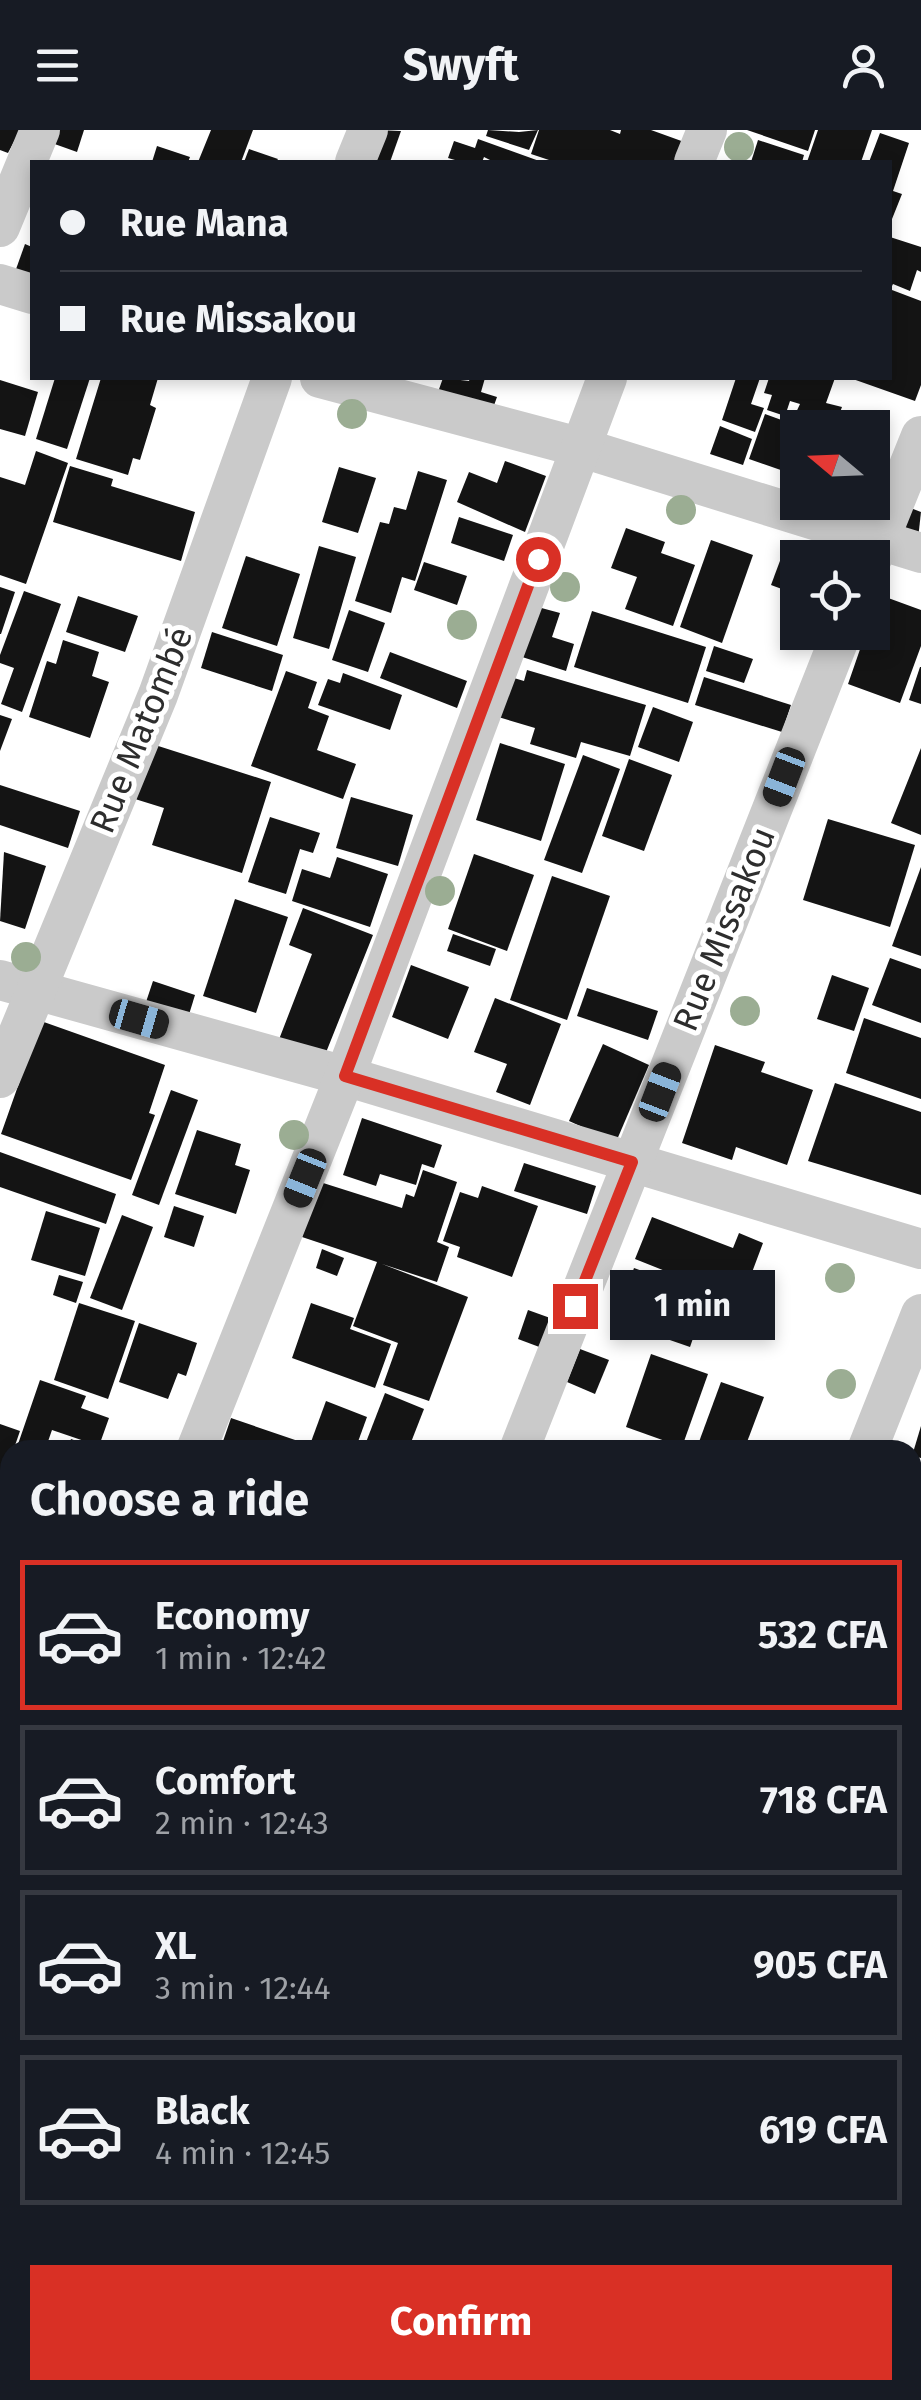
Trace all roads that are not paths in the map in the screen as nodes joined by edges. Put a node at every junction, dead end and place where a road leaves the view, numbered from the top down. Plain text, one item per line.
1 (40, 130) edge
2 (368, 130) edge
3 (708, 130) edge
4 (356, 160) edge
5 (695, 160) edge
6 (0, 226) edge
7 (0, 284) edge
8 (30, 293) edge
9 (271, 380) edge
10 (328, 380) edge
11 (607, 380) edge
12 (921, 436) edge
13 (580, 447) junction
14 (850, 540) edge
15 (880, 540) edge
16 (890, 550) edge
17 (921, 553) edge
18 (835, 650) edge
19 (18, 985) edge
20 (345, 1076) junction
21 (0, 1078) edge
22 (632, 1162) junction
23 (921, 1249) edge
24 (921, 1314) edge
25 (200, 1440) edge
26 (523, 1440) edge
27 (871, 1440) edge

1 - 6 street
2 - 4 street
3 - 5 street
7 - 8 street
9 - 19 street, Rue Matombé
10 - 13 street
11 - 13 street
12 - 15 street
13 - 14 street
13 - 20 street
16 - 17 street
18 - 22 street, Rue Missakou
19 - 20 street
19 - 21 street, Rue Matombé
20 - 22 street
20 - 25 street
22 - 23 street
22 - 26 street, Rue Missakou
24 - 27 street

